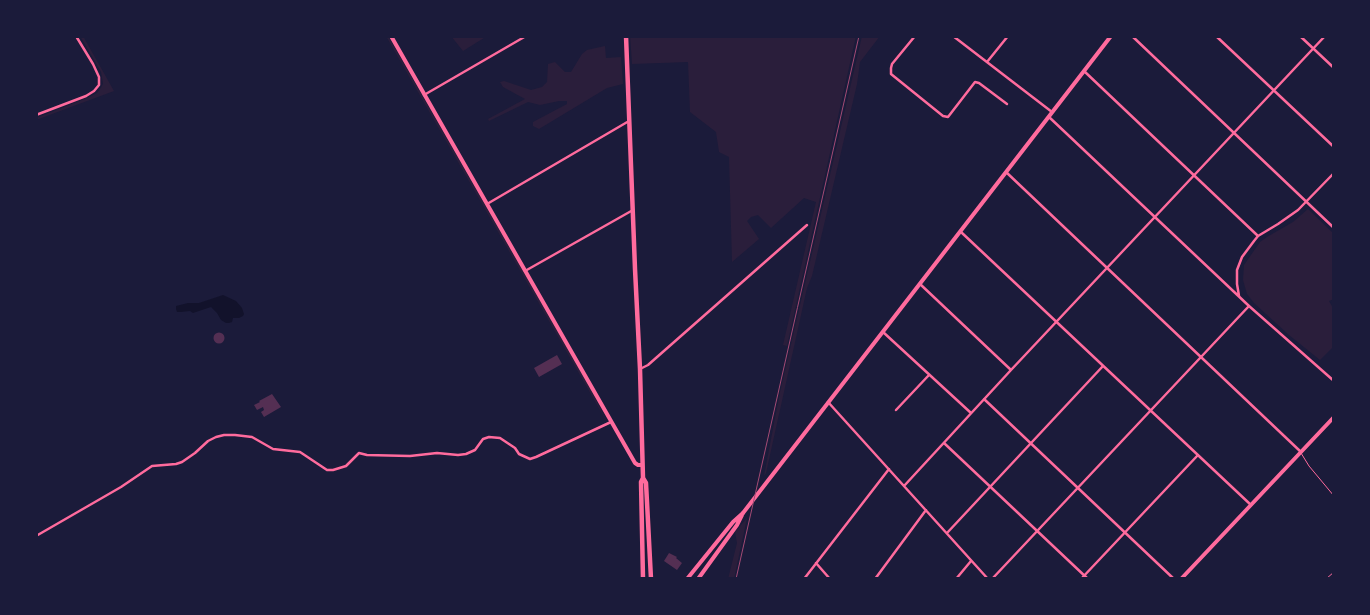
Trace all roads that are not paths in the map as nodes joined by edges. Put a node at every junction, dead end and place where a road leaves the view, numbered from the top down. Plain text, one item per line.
1 (76, 36) edge
2 (391, 36) edge
3 (526, 36) edge
4 (626, 36) edge
5 (915, 36) edge
6 (953, 36) edge
7 (1008, 36) edge
8 (1112, 36) edge
9 (1132, 36) edge
10 (1216, 36) edge
11 (1300, 36) edge
12 (1325, 36) edge
13 (1314, 49) junction
14 (987, 62) junction
15 (1334, 68) edge
16 (1084, 71) junction
17 (1274, 90) junction
18 (424, 94) junction
19 (1007, 104) dead end
20 (1052, 112) junction
21 (36, 115) edge
22 (1049, 117) junction
23 (629, 121) junction
24 (1234, 133) junction
25 (1334, 147) edge
26 (1006, 172) junction
27 (1334, 173) edge
28 (1195, 175) junction
29 (1307, 202) junction
30 (487, 204) junction
31 (633, 210) junction
32 (1155, 217) junction
33 (808, 225) dead end
34 (1334, 228) edge
35 (960, 231) junction
36 (1258, 236) junction
37 (1107, 268) junction
38 (525, 271) junction
39 (920, 284) junction
40 (1240, 297) junction
41 (1249, 306) junction
42 (1056, 322) junction
43 (883, 332) junction
44 (1201, 357) junction
45 (1104, 366) junction
46 (640, 369) junction
47 (1011, 370) junction
48 (929, 375) junction
49 (1334, 381) edge
50 (984, 399) junction
51 (828, 402) junction
52 (896, 410) dead end
53 (1150, 410) junction
54 (970, 413) junction
55 (1334, 417) edge
56 (612, 422) junction
57 (944, 443) junction
58 (1031, 443) junction
59 (1301, 452) junction
60 (1198, 455) junction
61 (642, 465) junction
62 (889, 469) junction
63 (643, 478) junction
64 (904, 486) junction
65 (990, 487) junction
66 (1078, 488) junction
67 (1334, 496) edge
68 (1251, 505) junction
69 (926, 510) junction
70 (743, 513) junction
71 (1037, 531) junction
72 (1125, 532) junction
73 (947, 533) junction
74 (36, 536) edge
75 (971, 560) junction
76 (816, 564) junction
77 (1334, 572) edge
78 (1084, 575) junction
79 (643, 579) edge
80 (651, 579) edge
81 (687, 579) edge
82 (698, 579) edge
83 (804, 579) edge
84 (830, 579) edge
85 (874, 579) edge
86 (956, 579) edge
87 (988, 579) edge
88 (992, 579) edge
89 (1081, 579) edge
90 (1088, 579) edge
91 (1174, 579) edge
92 (1181, 579) edge
93 (1326, 579) edge

1 - 21 street
2 - 18 main road
3 - 18 street
4 - 23 main road
5 - 19 street
6 - 14 street
7 - 14 street
8 - 16 main road
9 - 24 street
10 - 17 street
11 - 13 street
12 - 13 street
13 - 15 street
13 - 17 street
14 - 20 street
16 - 20 main road
16 - 28 street
17 - 24 street
17 - 25 street
18 - 30 main road
20 - 22 main road
22 - 26 main road
22 - 32 street
23 - 30 street
23 - 31 main road
24 - 28 street
24 - 29 street
26 - 35 main road
26 - 37 street
27 - 29 street
28 - 32 street
28 - 36 street
29 - 34 street
29 - 36 street
30 - 38 main road
31 - 38 street
31 - 46 main road
32 - 37 street
32 - 40 street
33 - 46 street
35 - 39 main road
35 - 42 street
36 - 40 street
37 - 42 street
37 - 44 street
38 - 56 main road
39 - 43 main road
39 - 47 street
40 - 41 street
41 - 44 street
41 - 49 street
42 - 45 street
42 - 47 street
43 - 48 street
43 - 51 main road
44 - 53 street
44 - 59 street
45 - 53 street
45 - 58 street
46 - 61 main road
47 - 50 street
48 - 52 street
48 - 54 street
50 - 54 street
50 - 58 street
51 - 62 street
51 - 70 main road
53 - 60 street
53 - 66 street
54 - 57 street
55 - 59 main road
56 - 61 main road
56 - 74 street
57 - 64 street
57 - 65 street
58 - 65 street
58 - 66 street
59 - 67 lane
59 - 68 main road
60 - 68 street
60 - 72 street
61 - 63 main road
62 - 64 street
62 - 76 street
63 - 79 main road
63 - 80 main road
64 - 69 street
65 - 71 street
65 - 73 street
66 - 71 street
66 - 72 street
68 - 92 main road
69 - 73 street
69 - 85 street
70 - 81 main road
70 - 82 main road
71 - 78 street
71 - 88 street
72 - 78 street
72 - 91 street
73 - 75 street
75 - 86 street
75 - 87 street
76 - 83 street
76 - 84 street
77 - 93 lane
78 - 89 street
78 - 90 street

